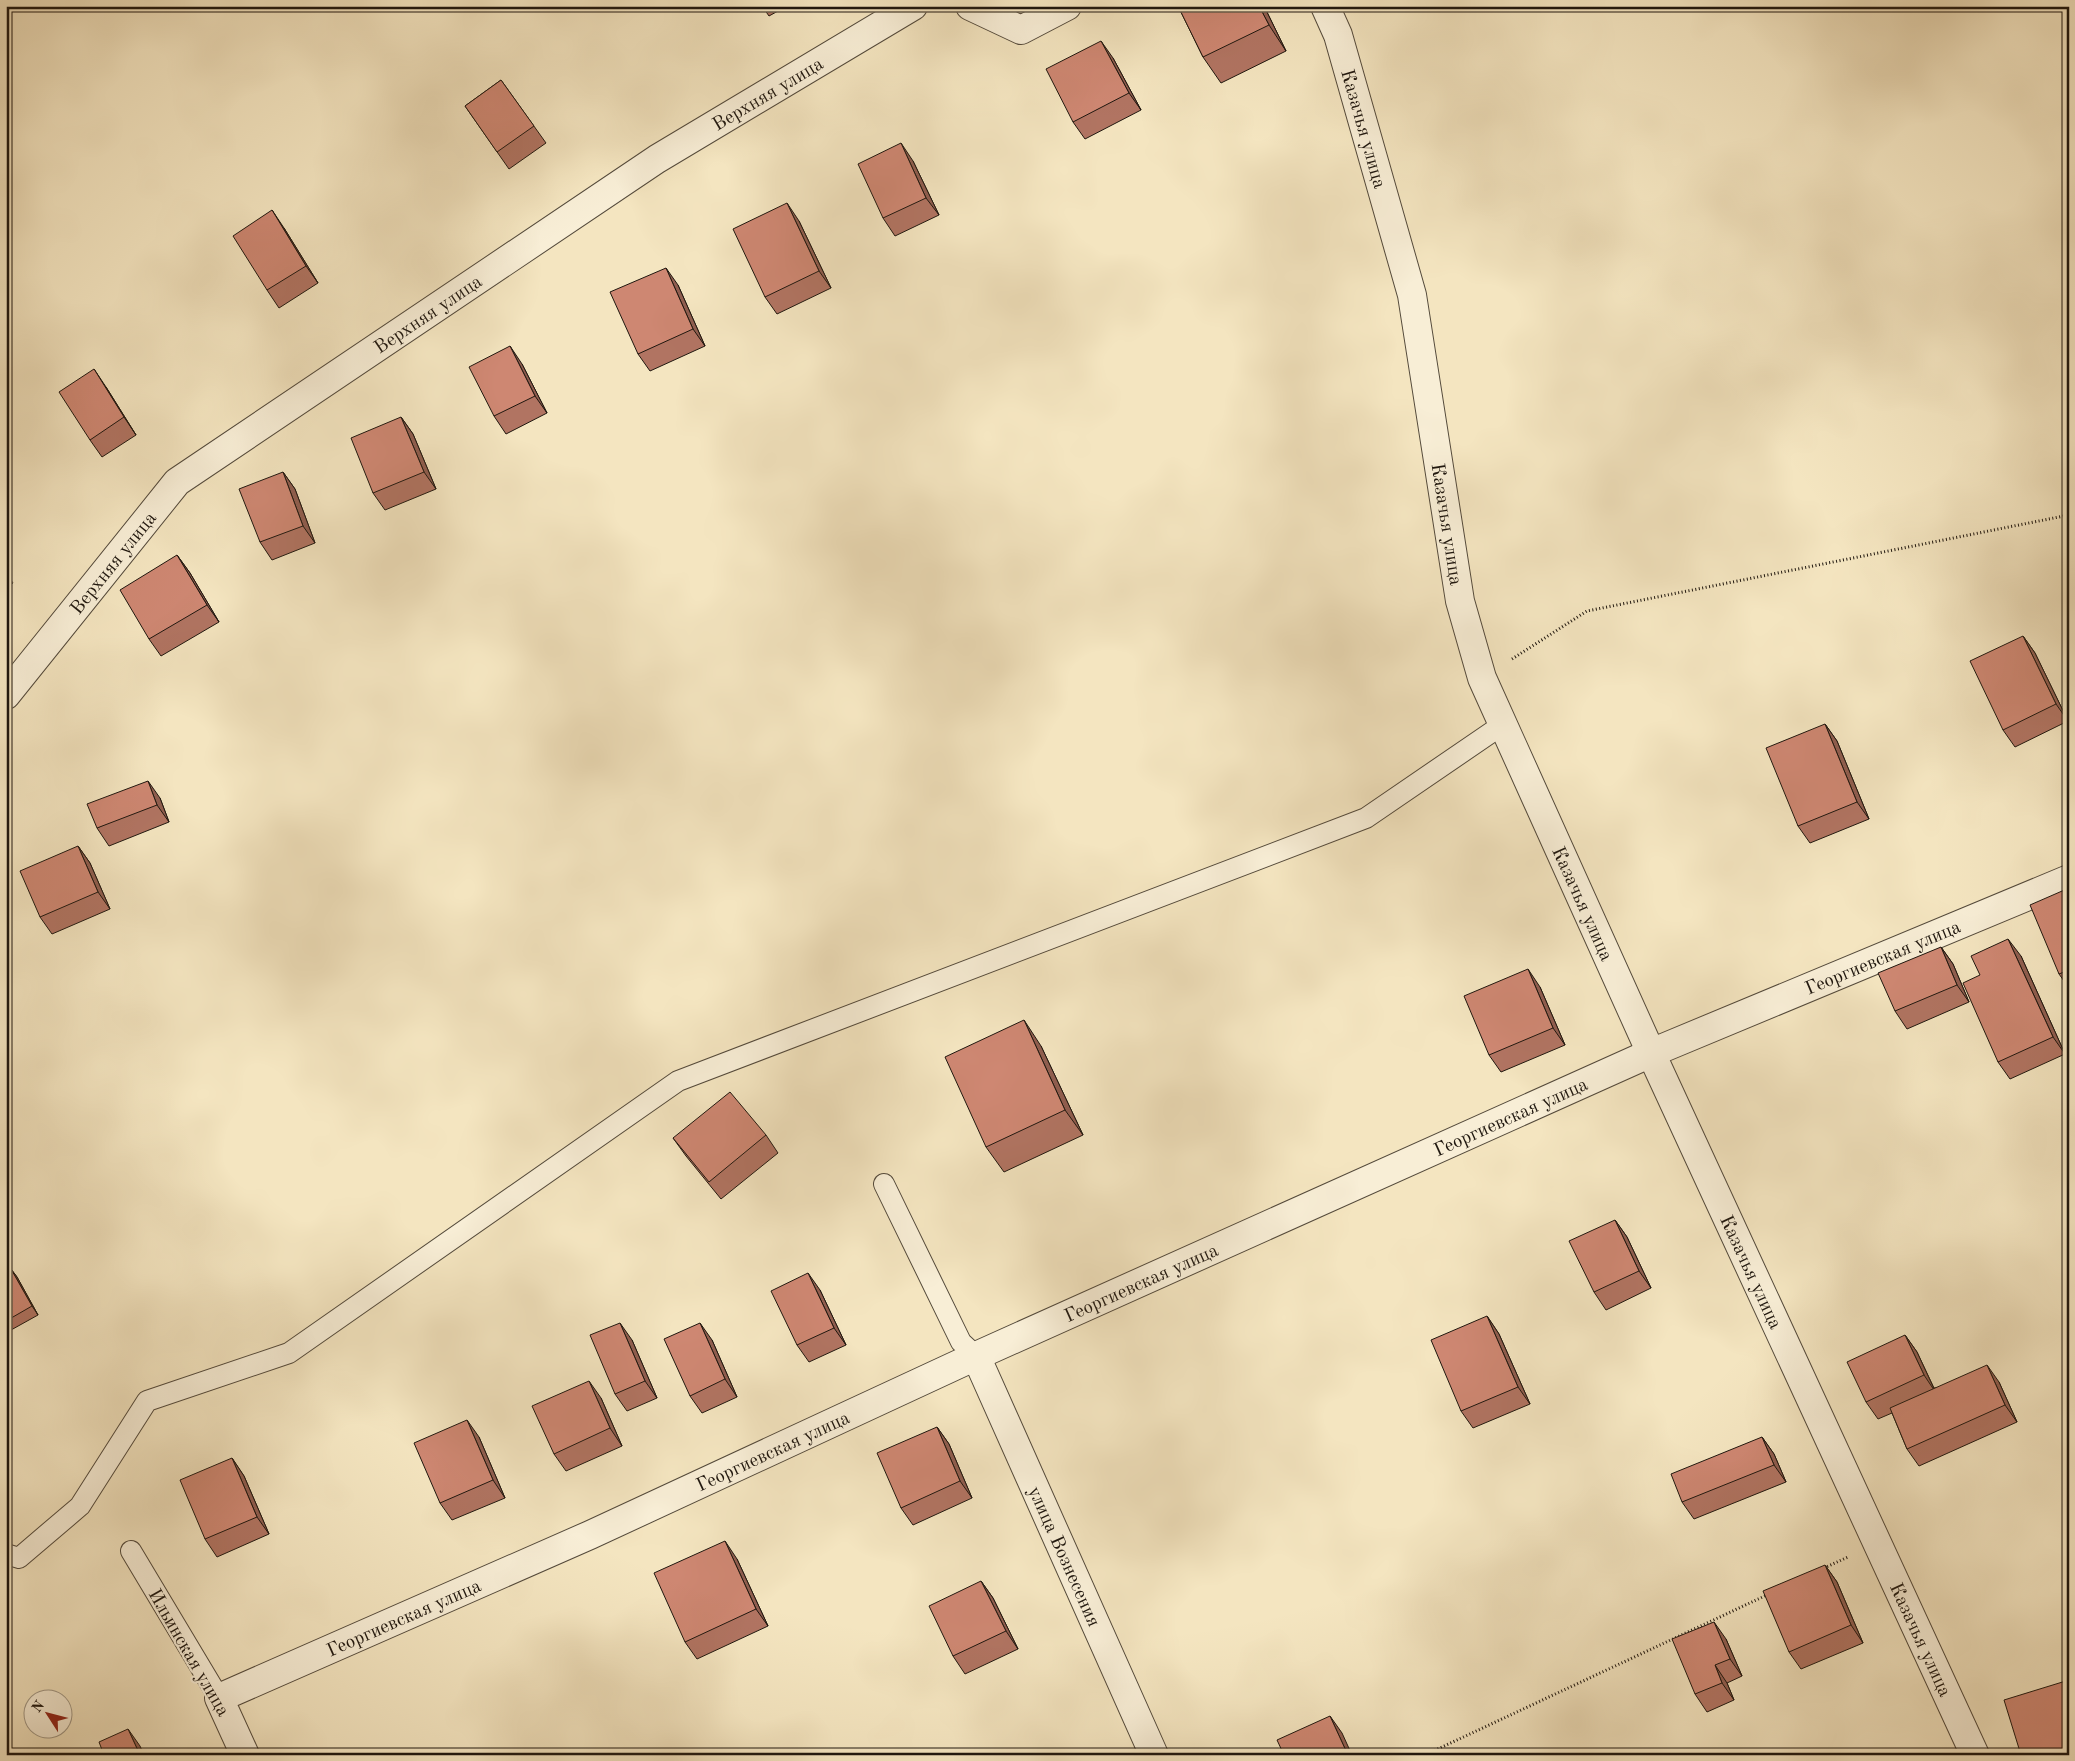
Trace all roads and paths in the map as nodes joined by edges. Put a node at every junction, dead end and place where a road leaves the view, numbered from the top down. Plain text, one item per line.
1 (913, 6) edge
2 (970, 6) edge
3 (1066, 6) edge
4 (1325, 6) edge
5 (2069, 515) edge
6 (1482, 678) junction
7 (6, 695) edge
8 (1502, 726) junction
9 (2069, 879) edge
10 (1651, 1053) junction
11 (884, 1184) dead end
12 (976, 1356) junction
13 (1879, 1543) junction
14 (132, 1551) dead end
15 (6, 1554) edge
16 (1816, 1572) edge
17 (1772, 1593) edge
18 (219, 1698) junction
19 (245, 1755) edge
20 (1154, 1755) edge
21 (1425, 1755) edge
22 (1975, 1755) edge

1 - 7 street, Верхняя улица
2 - 3 street
4 - 6 street, Казачья улица
5 - 6 path
6 - 8 street, Казачья улица
8 - 10 street, Казачья улица
8 - 15 lane
9 - 10 street, Георгиевская улица
10 - 12 street, Георгиевская улица
10 - 13 street, Казачья улица
11 - 12 lane
12 - 18 street, Георгиевская улица
12 - 20 street, улица Вознесения
13 - 16 path
13 - 22 street, Казачья улица
14 - 18 lane, Ильинская улица
17 - 21 path
18 - 19 street, Ильинская улица

